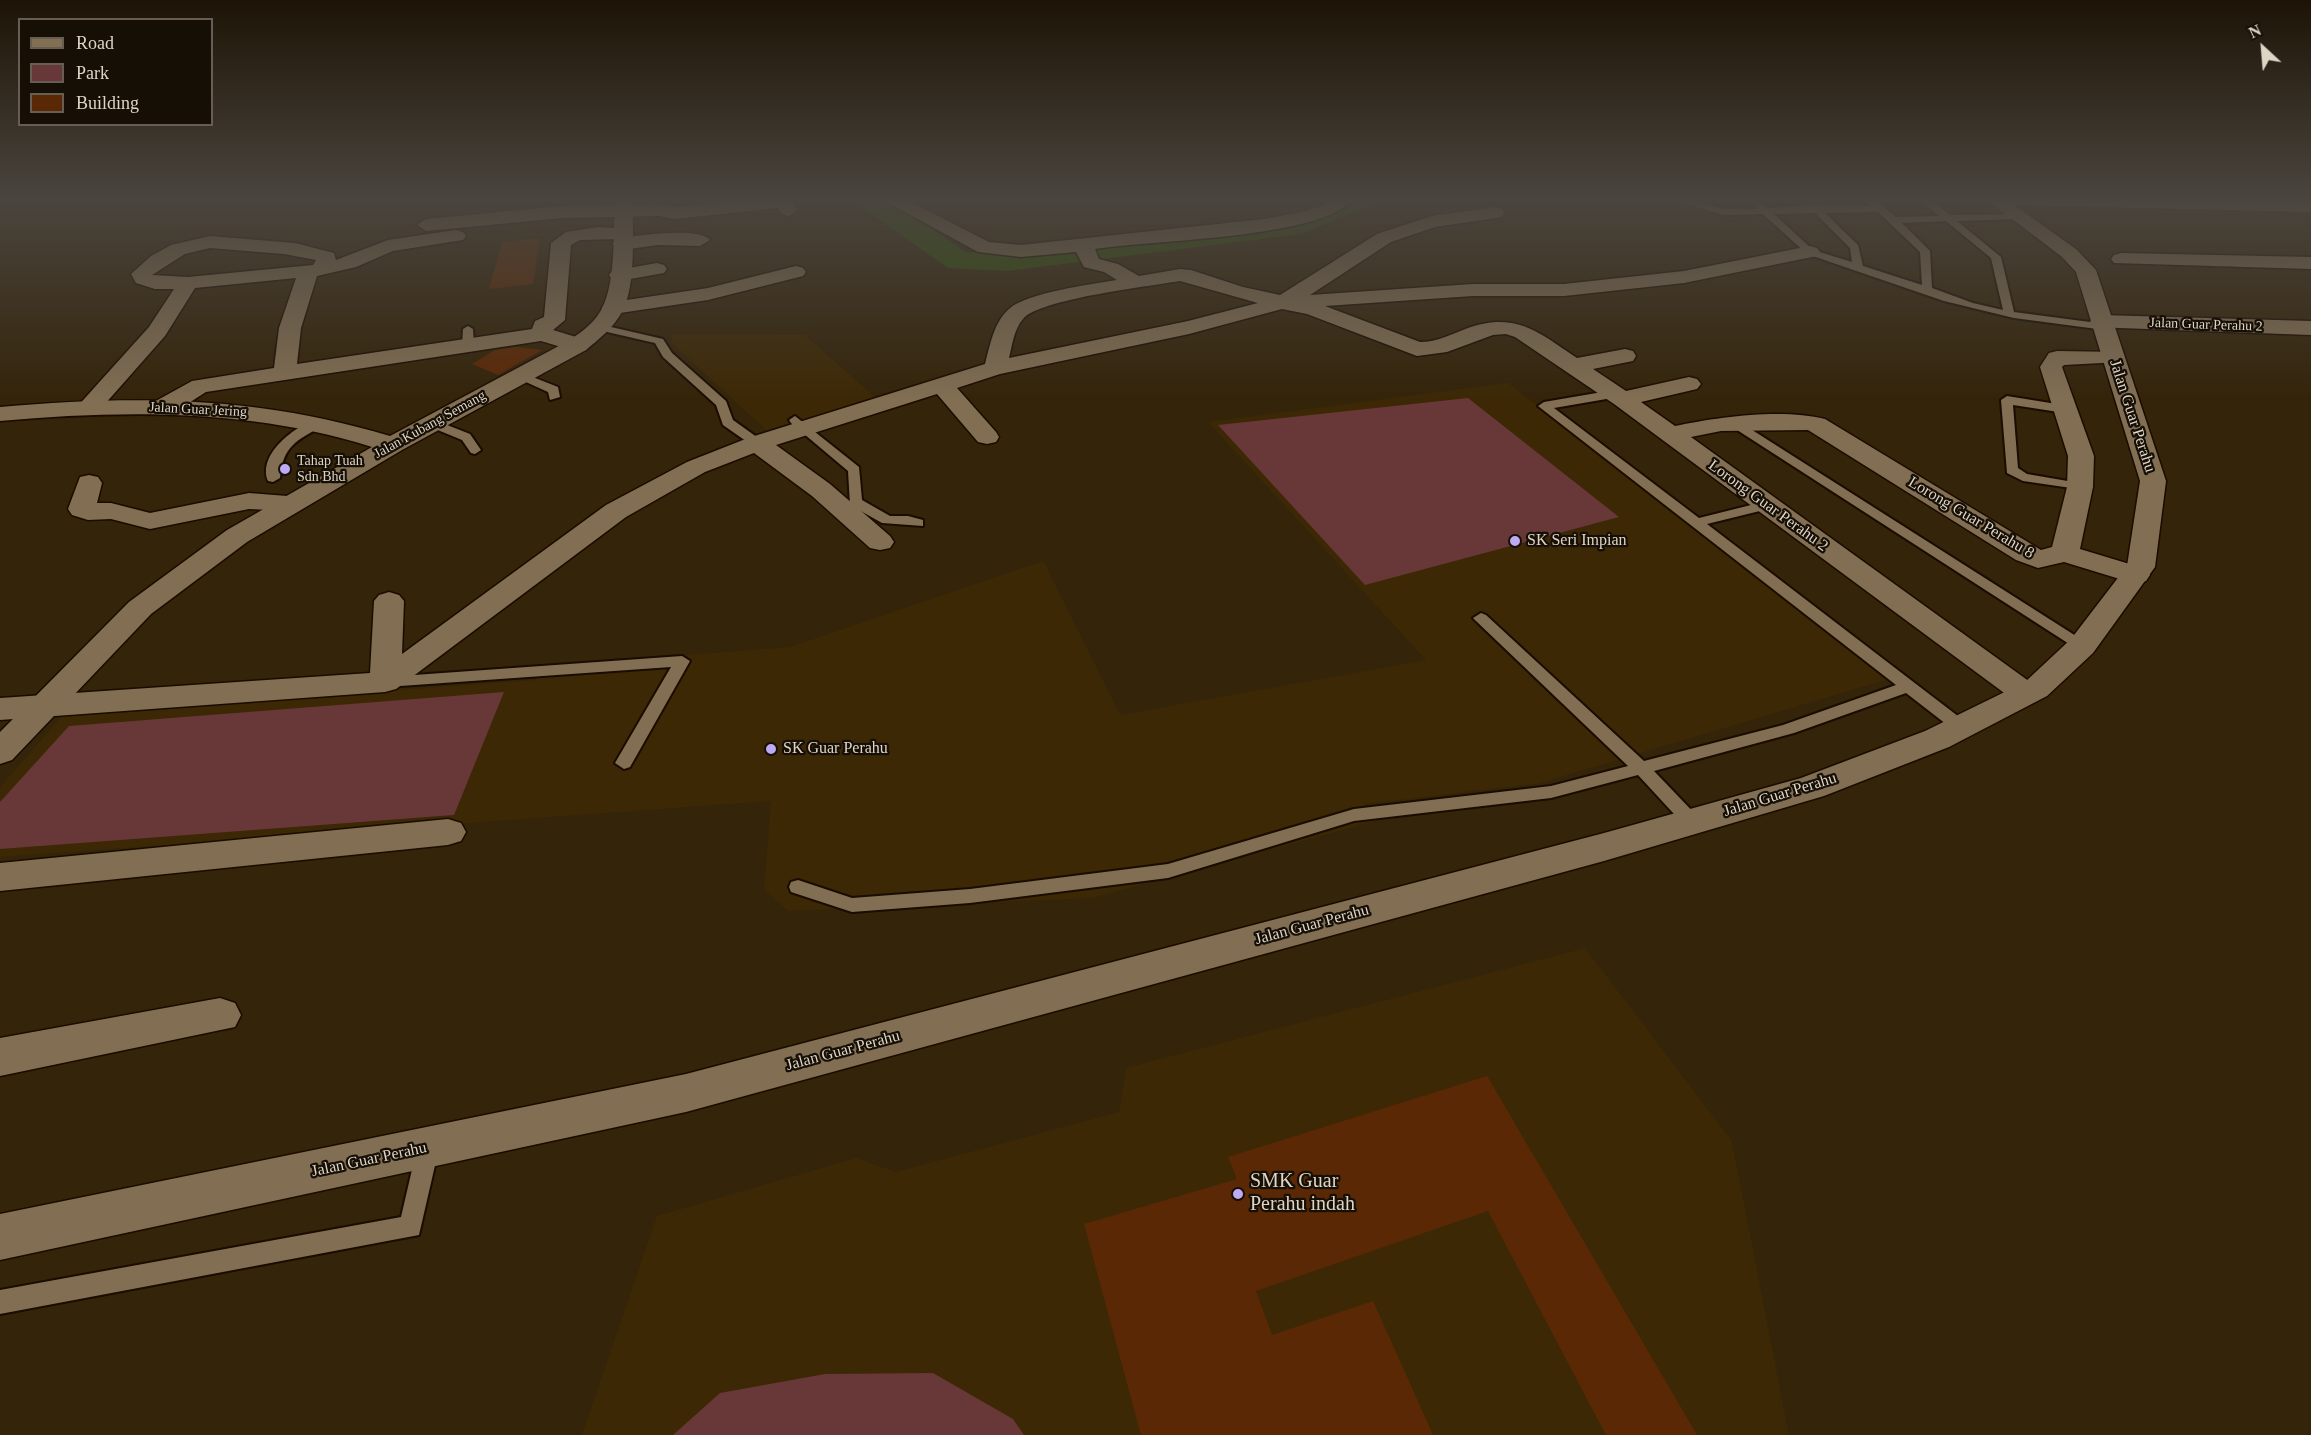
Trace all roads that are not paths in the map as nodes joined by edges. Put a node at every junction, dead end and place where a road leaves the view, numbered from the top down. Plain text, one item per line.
1 (149, 266) edge
2 (321, 266) edge
3 (336, 266) edge
4 (560, 266) edge
5 (620, 266) edge
6 (1108, 266) edge
7 (1340, 266) edge
8 (1740, 266) edge
9 (1852, 266) edge
10 (1925, 266) edge
11 (1998, 266) edge
12 (2082, 266) edge
13 (1858, 268) joint
14 (657, 269) dead end
15 (314, 271) junction
16 (796, 272) dead end
17 (619, 276) junction
18 (188, 283) junction
19 (1137, 284) junction
20 (1927, 290) junction
21 (1282, 303) junction
22 (2009, 313) junction
23 (606, 318) junction
24 (2311, 328) edge
25 (542, 334) junction
26 (2106, 335) junction
27 (578, 345) junction
28 (1625, 356) dead end
29 (1573, 366) junction
30 (995, 368) junction
31 (227, 369) dead end
32 (285, 372) junction
33 (521, 376) junction
34 (941, 384) junction
35 (1689, 384) dead end
36 (200, 386) junction
37 (554, 397) dead end
38 (1618, 397) junction
39 (163, 407) junction
40 (88, 408) junction
41 (2065, 410) junction
42 (0, 414) edge
43 (318, 423) junction
44 (432, 423) junction
45 (801, 424) junction
46 (1738, 425) junction
47 (1670, 434) junction
48 (987, 437) dead end
49 (757, 444) junction
50 (393, 445) junction
51 (475, 450) dead end
52 (273, 478) dead end
53 (89, 483) dead end
54 (2080, 487) junction
55 (291, 503) junction
56 (1767, 505) junction
57 (918, 523) dead end
58 (1696, 523) junction
59 (880, 542) dead end
60 (2065, 553) junction
61 (2136, 575) junction
62 (389, 601) dead end
63 (1481, 618) dead end
64 (2082, 646) junction
65 (385, 682) junction
66 (1908, 686) junction
67 (2026, 694) junction
68 (45, 706) junction
69 (0, 709) edge
70 (1961, 727) junction
71 (0, 752) edge
72 (624, 763) dead end
73 (1641, 768) junction
74 (1692, 822) junction
75 (448, 832) dead end
76 (0, 877) edge
77 (798, 887) dead end
78 (220, 1016) dead end
79 (0, 1057) edge
80 (428, 1147) junction
81 (0, 1237) edge
82 (0, 1302) edge

1 - 18 street
2 - 15 street
3 - 15 street
4 - 25 street
5 - 17 street
6 - 19 street
7 - 21 street
8 - 21 street
9 - 13 lane
10 - 20 lane
11 - 22 lane
12 - 26 street, Jalan Guar Perahu
13 - 20 lane
14 - 17 street
15 - 18 street
15 - 32 street
16 - 23 street
17 - 23 street
18 - 40 street
19 - 21 street
19 - 30 street
20 - 22 lane
21 - 29 street, Lorong Guar Perahu 2
21 - 30 street
22 - 26 lane
23 - 27 street, Jalan Kubang Semang
23 - 49 lane
24 - 26 street, Jalan Guar Perahu 2
25 - 27 street
25 - 32 street
26 - 41 street, Jalan Guar Perahu 2
26 - 61 street, Jalan Guar Perahu
27 - 33 street, Jalan Kubang Semang
28 - 29 street
29 - 38 street, Lorong Guar Perahu 2
30 - 34 street
31 - 36 street
32 - 36 street
33 - 37 lane
33 - 44 street, Jalan Kubang Semang
34 - 45 street
34 - 48 street
35 - 38 street
36 - 39 street
38 - 47 street, Lorong Guar Perahu 2
38 - 58 lane
39 - 40 street, Jalan Guar Jering
39 - 43 street, Jalan Guar Jering
40 - 42 street, Jalan Guar Jering
41 - 54 street
41 - 54 lane
43 - 50 street, Jalan Guar Jering
43 - 52 lane
44 - 50 street, Jalan Kubang Semang
44 - 51 lane
45 - 49 street
45 - 57 lane
46 - 47 street
46 - 60 street, Lorong Guar Perahu 8
46 - 64 lane
47 - 56 street, Lorong Guar Perahu 2
49 - 59 street
49 - 65 street
50 - 55 street, Jalan Kubang Semang
53 - 55 street
54 - 60 street
55 - 68 street, Jalan Kubang Semang
56 - 58 lane
56 - 67 street, Lorong Guar Perahu 2
58 - 66 lane
60 - 61 street, Lorong Guar Perahu 8
61 - 64 street, Jalan Guar Perahu
62 - 65 street
63 - 73 lane
64 - 67 street, Jalan Guar Perahu
65 - 68 street
65 - 72 lane
66 - 70 lane
66 - 73 lane
67 - 70 street, Jalan Guar Perahu
68 - 69 street
68 - 71 street, Jalan Kubang Semang
70 - 74 street, Jalan Guar Perahu
73 - 74 lane
73 - 77 lane
74 - 80 street, Jalan Guar Perahu
75 - 76 street
78 - 79 street
80 - 81 street, Jalan Guar Perahu
80 - 82 lane

